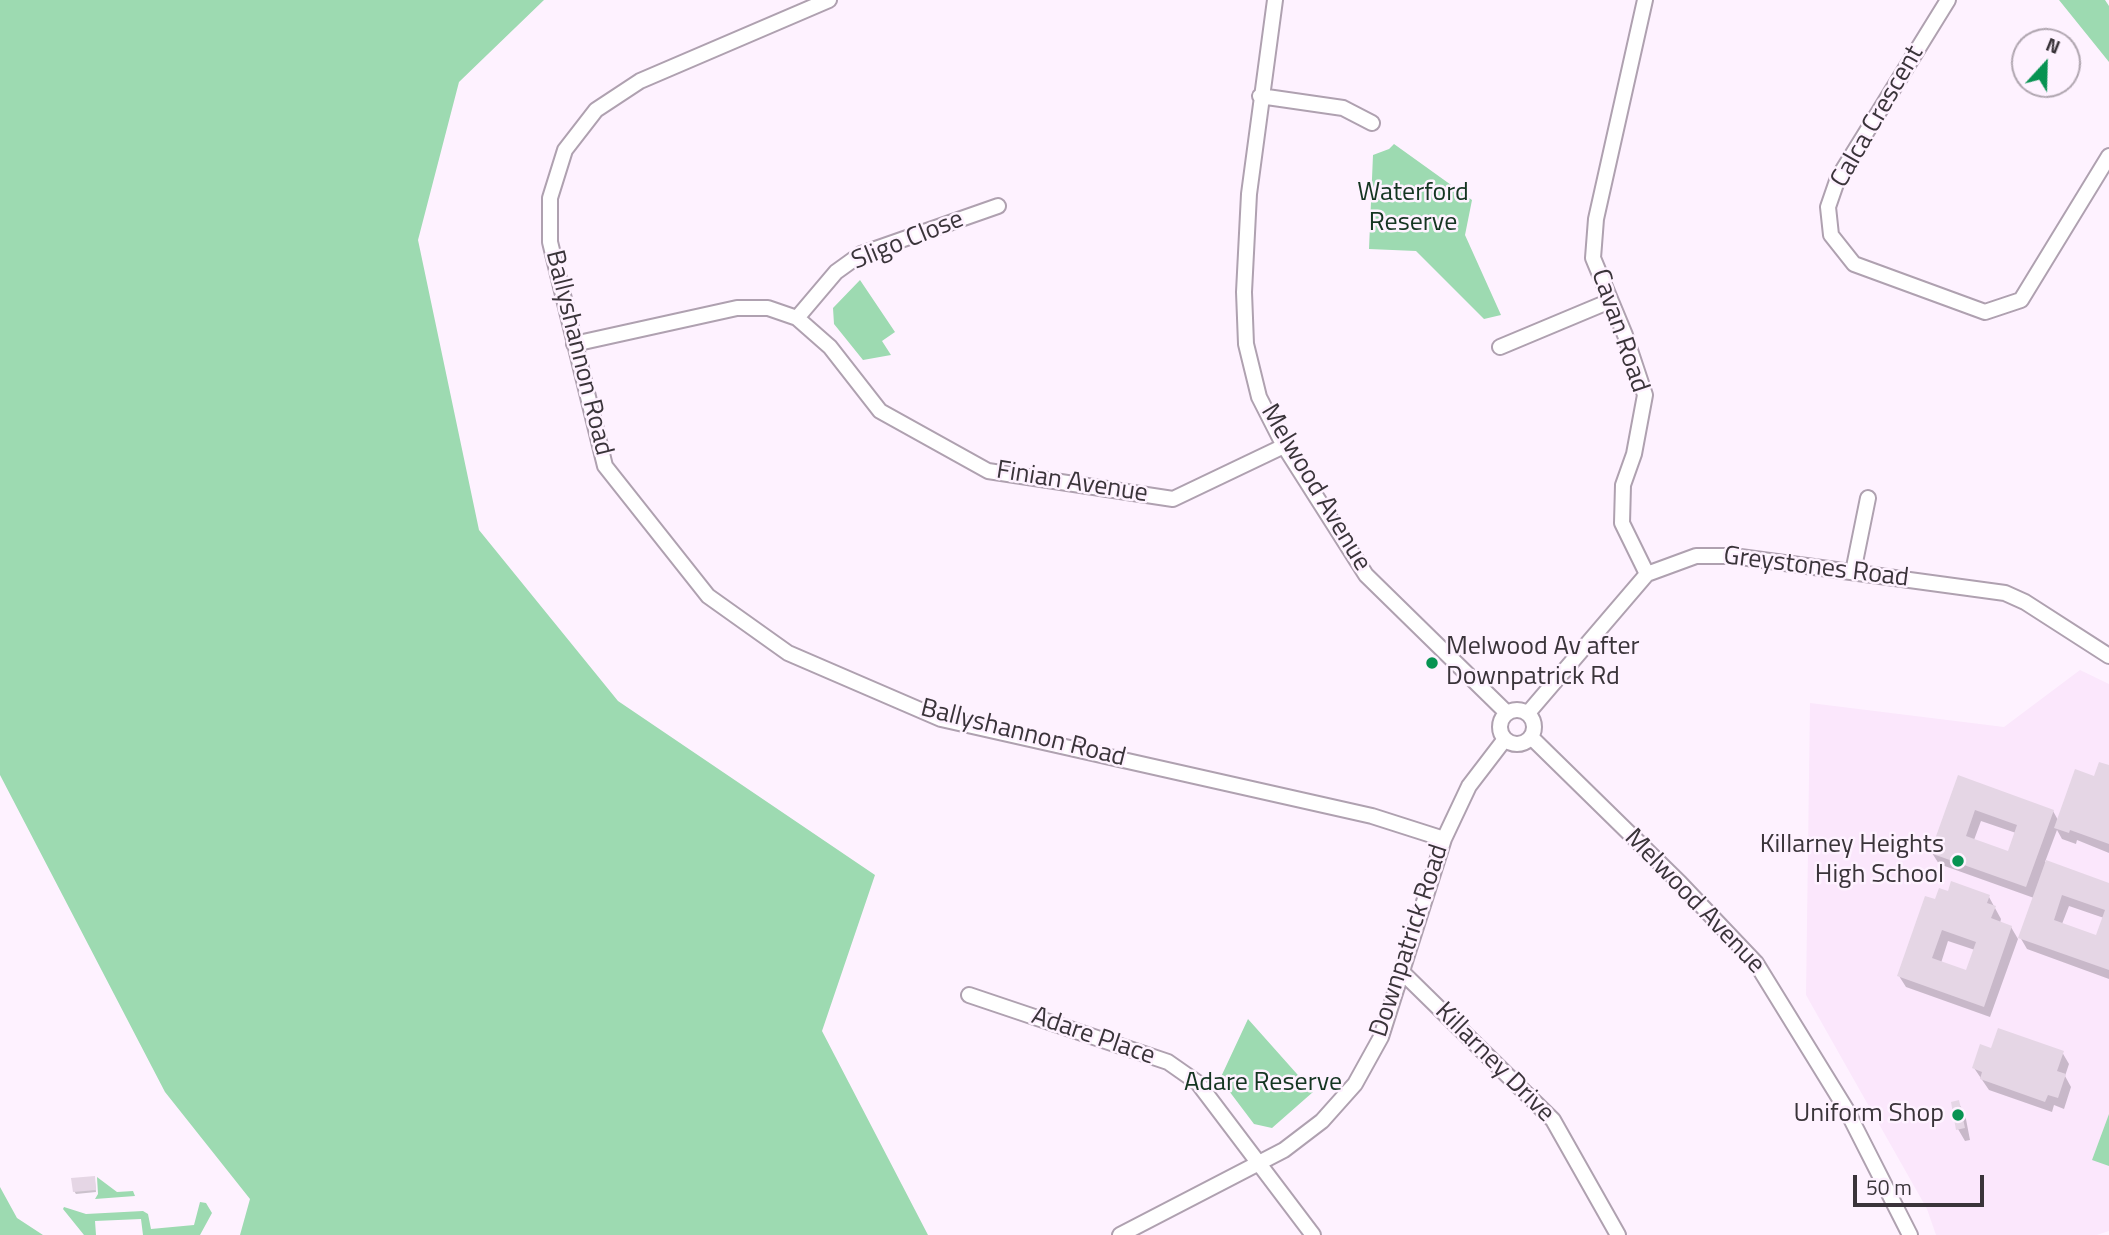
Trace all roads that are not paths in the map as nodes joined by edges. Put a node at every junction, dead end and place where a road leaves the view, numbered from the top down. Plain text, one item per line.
1 (830, 0) edge
2 (1275, 0) edge
3 (1645, 0) edge
4 (1948, 0) edge
5 (1260, 96) junction
6 (1372, 123) dead end
7 (2109, 156) edge
8 (998, 206) dead end
9 (1610, 301) junction
10 (797, 318) junction
11 (575, 344) junction
12 (1500, 347) dead end
13 (1284, 446) junction
14 (1868, 498) dead end
15 (1853, 572) junction
16 (1647, 575) junction
17 (2109, 656) edge
18 (1507, 713) junction
19 (1528, 713) junction
20 (1531, 737) junction
21 (1504, 739) junction
22 (1444, 839) junction
23 (1402, 972) junction
24 (969, 995) dead end
25 (1259, 1163) junction
26 (1120, 1235) edge
27 (1313, 1235) edge
28 (1618, 1235) edge
29 (1910, 1235) edge

1 - 11 street, Ballyshannon Road
2 - 5 street, Melwood Avenue
3 - 9 street, Cavan Road
4 - 7 street, Calca Crescent
5 - 6 street
5 - 13 street, Melwood Avenue
8 - 10 street, Sligo Close
9 - 12 street
9 - 16 street, Cavan Road
10 - 11 street, Finian Avenue
10 - 13 street, Finian Avenue
11 - 22 street, Ballyshannon Road
13 - 18 street, Melwood Avenue
14 - 15 street
15 - 16 street, Greystones Road
15 - 17 street, Greystones Road
16 - 19 street, Greystones Road
18 - 19 street
18 - 21 street
19 - 20 street
20 - 21 street
20 - 29 street, Melwood Avenue
21 - 22 street, Downpatrick Road
22 - 23 street, Downpatrick Road
23 - 25 street, Downpatrick Road
23 - 28 street, Killarney Drive
24 - 25 street, Adare Place
25 - 26 street, Downpatrick Road
25 - 27 street, Adare Place

